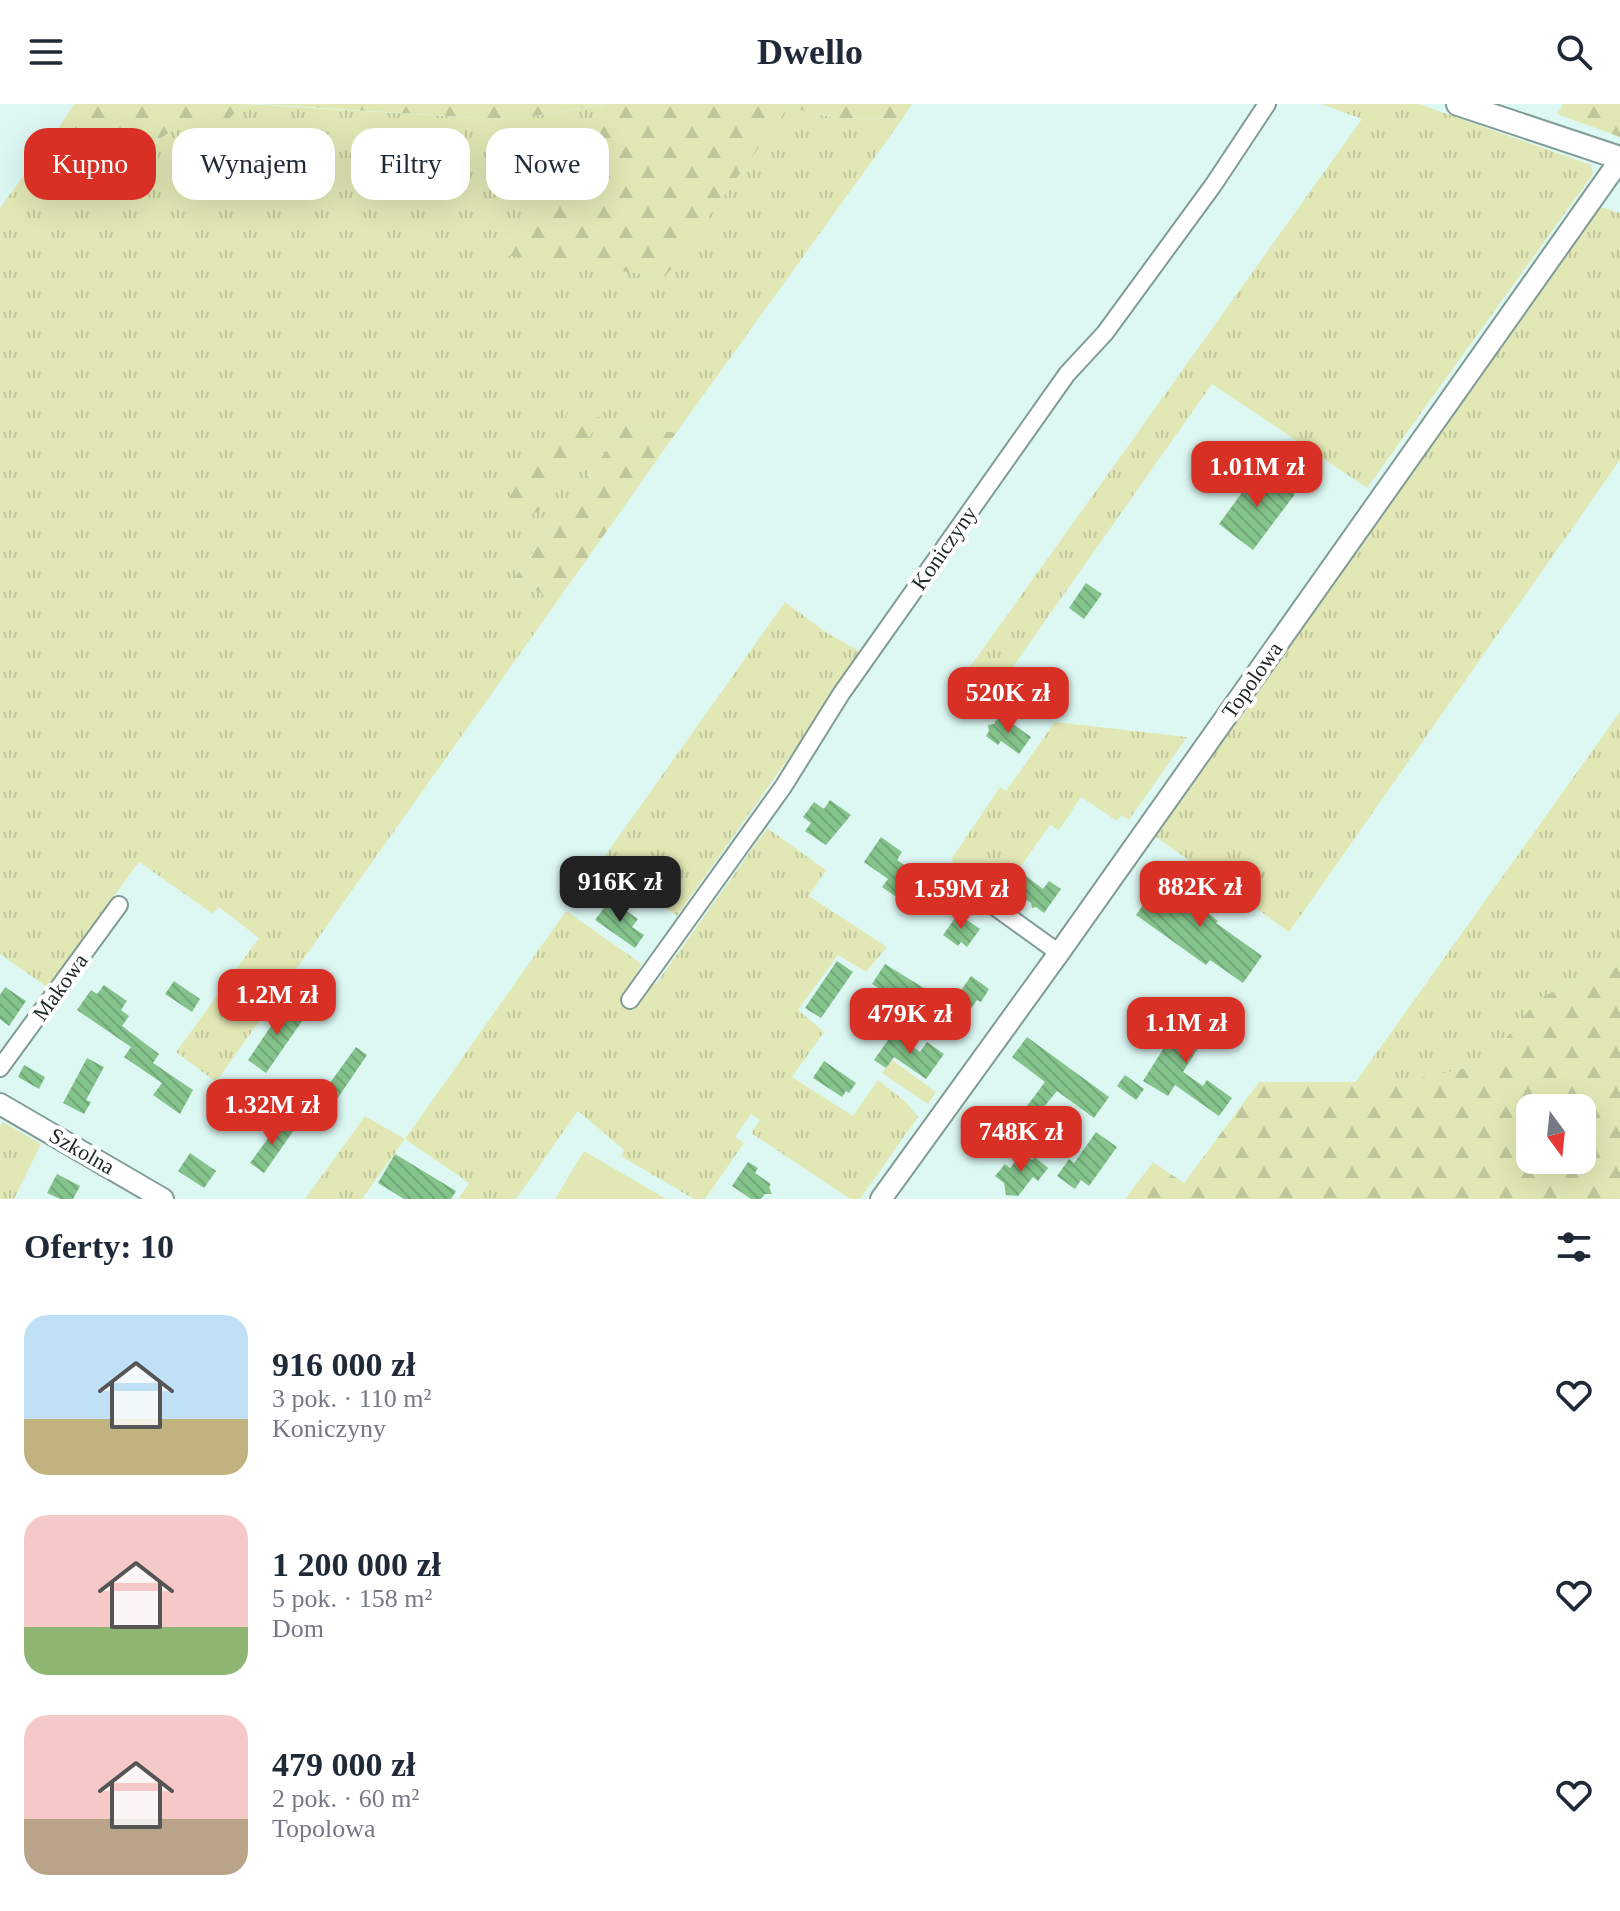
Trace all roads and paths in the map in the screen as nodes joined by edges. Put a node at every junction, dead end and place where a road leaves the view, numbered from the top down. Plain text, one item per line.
1 (1267, 104) edge
2 (1458, 104) edge
3 (1620, 159) edge
4 (955, 878) dead end
5 (119, 905) dead end
6 (1059, 953) junction
7 (630, 1000) dead end
8 (0, 1068) edge
9 (0, 1104) edge
10 (163, 1199) edge
11 (881, 1199) edge

1 - 7 street, Koniczyny
2 - 3 main road
3 - 6 street, Topolowa
4 - 6 street
5 - 8 street, Makowa
6 - 11 street, Topolowa
9 - 10 street, Szkolna

